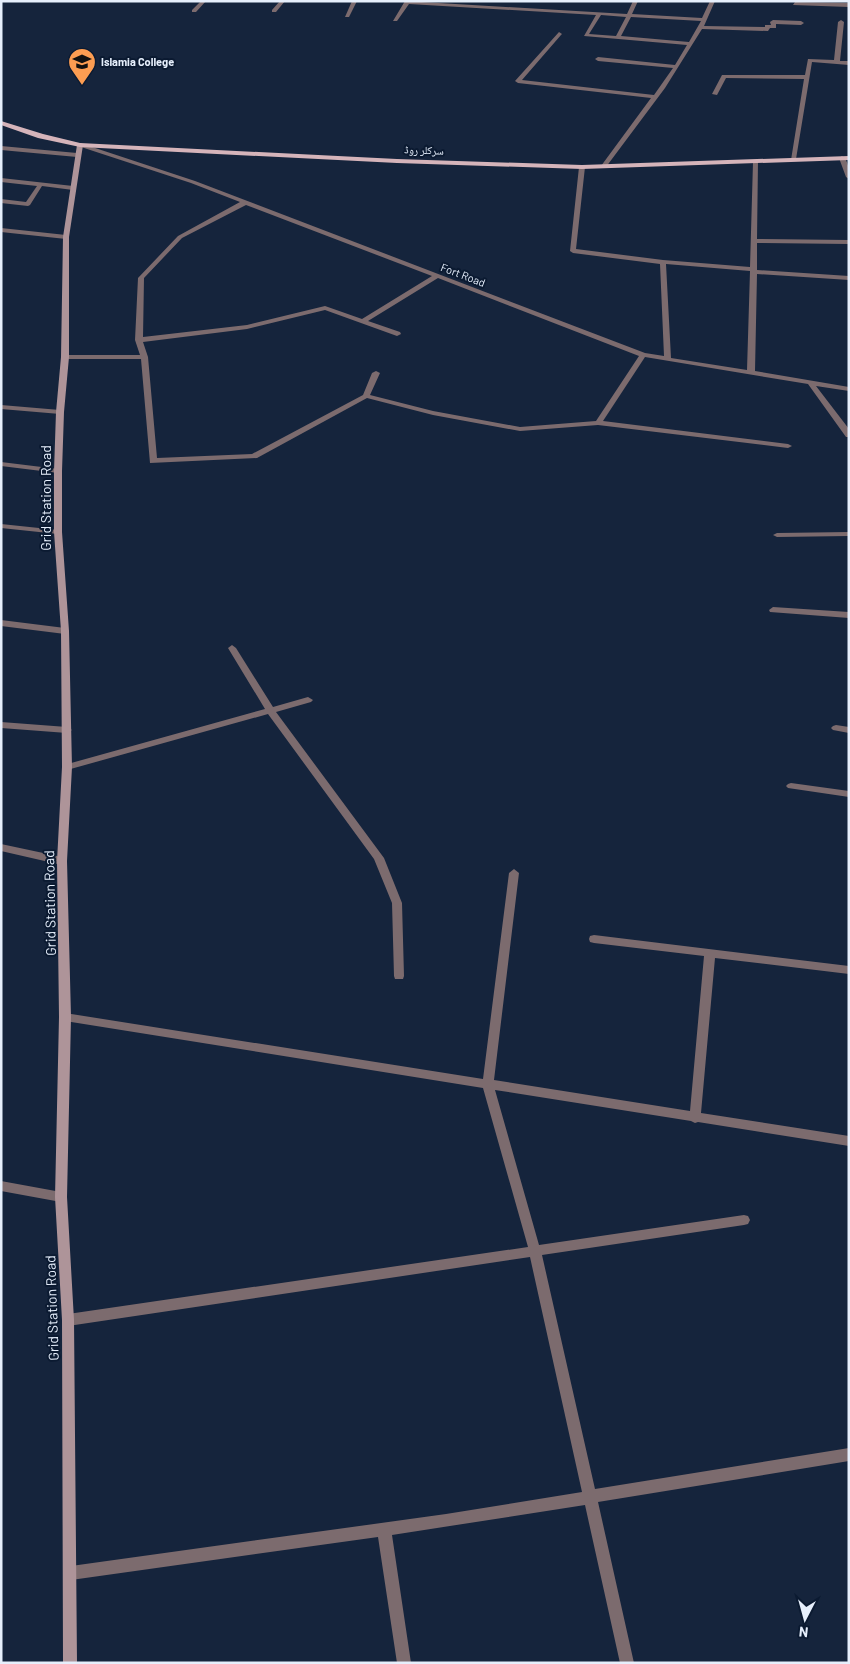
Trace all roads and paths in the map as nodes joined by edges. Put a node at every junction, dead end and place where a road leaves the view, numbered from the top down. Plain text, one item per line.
1 (204, 1) edge
2 (283, 1) edge
3 (355, 1) edge
4 (408, 1) edge
5 (636, 1) edge
6 (713, 1) edge
7 (471, 4) edge
8 (795, 4) dead end
9 (849, 5) edge
10 (194, 11) dead end
11 (274, 11) dead end
12 (599, 14) junction
13 (347, 16) dead end
14 (628, 16) junction
15 (394, 20) dead end
16 (705, 20) junction
17 (801, 22) dead end
18 (841, 22) dead end
19 (699, 27) junction
20 (559, 34) dead end
21 (618, 38) junction
22 (689, 44) junction
23 (598, 59) dead end
24 (837, 62) junction
25 (849, 63) edge
26 (675, 67) junction
27 (807, 77) junction
28 (715, 94) dead end
29 (654, 97) junction
30 (1, 123) edge
31 (1, 148) edge
32 (78, 150) junction
33 (845, 158) edge
34 (793, 159) junction
35 (756, 162) junction
36 (604, 166) junction
37 (582, 167) junction
38 (849, 176) edge
39 (1, 180) edge
40 (41, 184) junction
41 (73, 188) junction
42 (1, 201) edge
43 (246, 202) junction
44 (1, 230) edge
45 (66, 237) junction
46 (754, 240) junction
47 (849, 242) edge
48 (663, 262) junction
49 (753, 270) junction
50 (437, 276) junction
51 (849, 278) edge
52 (362, 322) junction
53 (397, 334) dead end
54 (139, 340) junction
55 (643, 355) junction
56 (144, 357) junction
57 (65, 358) junction
58 (668, 360) junction
59 (376, 372) dead end
60 (751, 374) junction
61 (811, 384) junction
62 (849, 389) edge
63 (366, 396) junction
64 (1, 407) edge
65 (60, 412) junction
66 (598, 423) junction
67 (849, 435) edge
68 (788, 446) dead end
69 (1, 464) edge
70 (58, 471) junction
71 (1, 526) edge
72 (58, 532) junction
73 (849, 534) edge
74 (777, 535) dead end
75 (772, 610) dead end
76 (849, 615) edge
77 (1, 624) edge
78 (65, 631) junction
79 (232, 648) dead end
80 (308, 700) dead end
81 (270, 711) junction
82 (1, 725) edge
83 (836, 728) dead end
84 (67, 730) junction
85 (849, 730) edge
86 (67, 767) junction
87 (791, 786) dead end
88 (849, 794) edge
89 (1, 847) edge
90 (62, 861) junction
91 (514, 873) dead end
92 (594, 939) dead end
93 (710, 952) junction
94 (849, 970) edge
95 (398, 976) dead end
96 (65, 1018) junction
97 (488, 1086) junction
98 (695, 1118) junction
99 (849, 1141) edge
100 (1, 1186) edge
101 (60, 1197) junction
102 (744, 1220) dead end
103 (535, 1251) junction
104 (68, 1320) junction
105 (849, 1454) edge
106 (589, 1497) junction
107 (384, 1530) junction
108 (71, 1573) junction
109 (70, 1663) edge
110 (404, 1663) edge
111 (627, 1663) edge

1 - 10 street
2 - 11 street
3 - 13 street
4 - 7 street
4 - 15 street
5 - 14 street
6 - 16 street
7 - 12 street
8 - 9 street
12 - 14 street
12 - 21 street
14 - 16 street
14 - 21 street
16 - 19 street
17 - 19 street
18 - 24 street
19 - 22 street
20 - 29 street
21 - 22 street
22 - 26 street
23 - 26 street
24 - 25 street
24 - 27 street
26 - 29 street
27 - 28 street
27 - 34 street
29 - 36 street
30 - 32 main road, سرکلر روڈ
31 - 32 street, Fort Road
32 - 37 main road, سرکلر روڈ
32 - 41 main road, Grid Station Road
32 - 43 street, Fort Road
33 - 34 main road, سرکلر روڈ
33 - 38 street
34 - 35 main road, سرکلر روڈ
35 - 36 main road, سرکلر روڈ
35 - 46 street
36 - 37 main road, سرکلر روڈ
37 - 48 street
39 - 40 street
40 - 41 street
40 - 42 street
41 - 45 main road, Grid Station Road
43 - 50 street, Fort Road
43 - 54 street
44 - 45 street
45 - 57 main road, Grid Station Road
46 - 47 street
46 - 49 street
48 - 49 street
48 - 58 street
49 - 51 street
49 - 60 street
50 - 52 street
50 - 55 street, Fort Road
52 - 53 street
52 - 54 street
54 - 56 street
55 - 58 street, Fort Road
55 - 66 street
56 - 57 street
56 - 63 street
57 - 65 main road, Grid Station Road
58 - 60 street, Fort Road
59 - 63 street
60 - 61 street, Fort Road
61 - 62 street, Fort Road
61 - 67 street
63 - 66 street
64 - 65 street
65 - 70 main road, Grid Station Road
66 - 68 street
69 - 70 street
70 - 72 main road, Grid Station Road
71 - 72 street
72 - 78 main road, Grid Station Road
73 - 74 street
75 - 76 street
77 - 78 street
78 - 84 main road, Grid Station Road
79 - 81 street
80 - 81 street
81 - 86 street
81 - 95 street
82 - 84 street
83 - 85 street
84 - 86 main road, Grid Station Road
86 - 90 main road, Grid Station Road
87 - 88 street
89 - 90 street
90 - 96 main road, Grid Station Road
91 - 97 street
92 - 93 street
93 - 94 street
93 - 98 street
96 - 97 street
96 - 101 main road, Grid Station Road
97 - 98 street
97 - 103 street
98 - 99 street
100 - 101 street
101 - 104 main road, Grid Station Road
102 - 103 street
103 - 104 street
103 - 106 street
104 - 108 main road, Grid Station Road
105 - 106 street
106 - 107 street
106 - 111 street
107 - 108 street
107 - 110 street
108 - 109 main road, Grid Station Road

